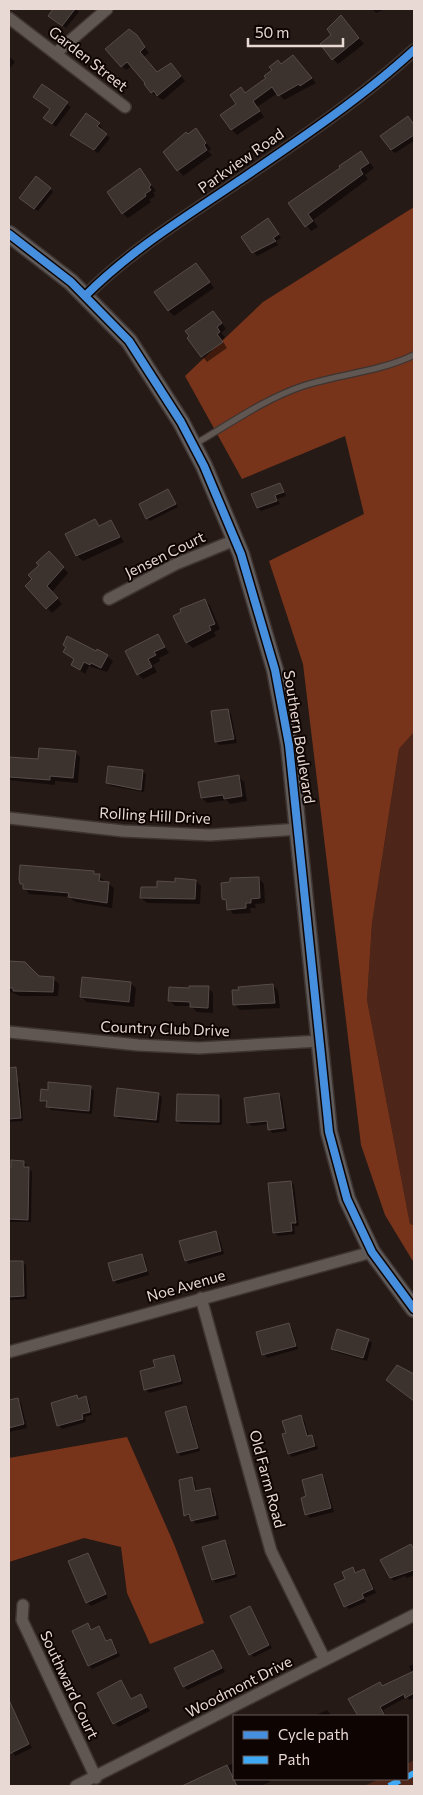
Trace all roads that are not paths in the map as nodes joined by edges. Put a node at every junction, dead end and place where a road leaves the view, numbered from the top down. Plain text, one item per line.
1 (108, 9) edge
2 (9, 18) edge
3 (414, 50) edge
4 (56, 53) junction
5 (125, 107) dead end
6 (9, 234) edge
7 (85, 296) junction
8 (414, 355) edge
9 (193, 445) junction
10 (235, 540) junction
11 (109, 599) dead end
12 (9, 818) edge
13 (300, 828) junction
14 (9, 1032) edge
15 (320, 1041) junction
16 (372, 1252) junction
17 (201, 1298) junction
18 (414, 1309) edge
19 (9, 1352) edge
20 (23, 1605) dead end
21 (414, 1615) edge
22 (325, 1660) junction
23 (96, 1778) junction
24 (76, 1786) edge

1 - 4 street
2 - 4 street, Garden Street
3 - 7 street, Parkview Road
4 - 5 street, Garden Street
6 - 7 main road, Southern Boulevard
7 - 9 main road, Southern Boulevard
8 - 9 lane
9 - 10 main road, Southern Boulevard
10 - 11 street, Jensen Court
10 - 13 main road, Southern Boulevard
12 - 13 street, Rolling Hill Drive
13 - 15 main road, Southern Boulevard
14 - 15 street, Country Club Drive
15 - 16 main road, Southern Boulevard
16 - 17 street, Noe Avenue
16 - 18 main road, Southern Boulevard
17 - 19 street, Noe Avenue
17 - 22 street, Old Farm Road
20 - 23 street, Southward Court
21 - 22 street, Woodmont Drive
22 - 23 street, Woodmont Drive
23 - 24 street, Woodmont Drive

